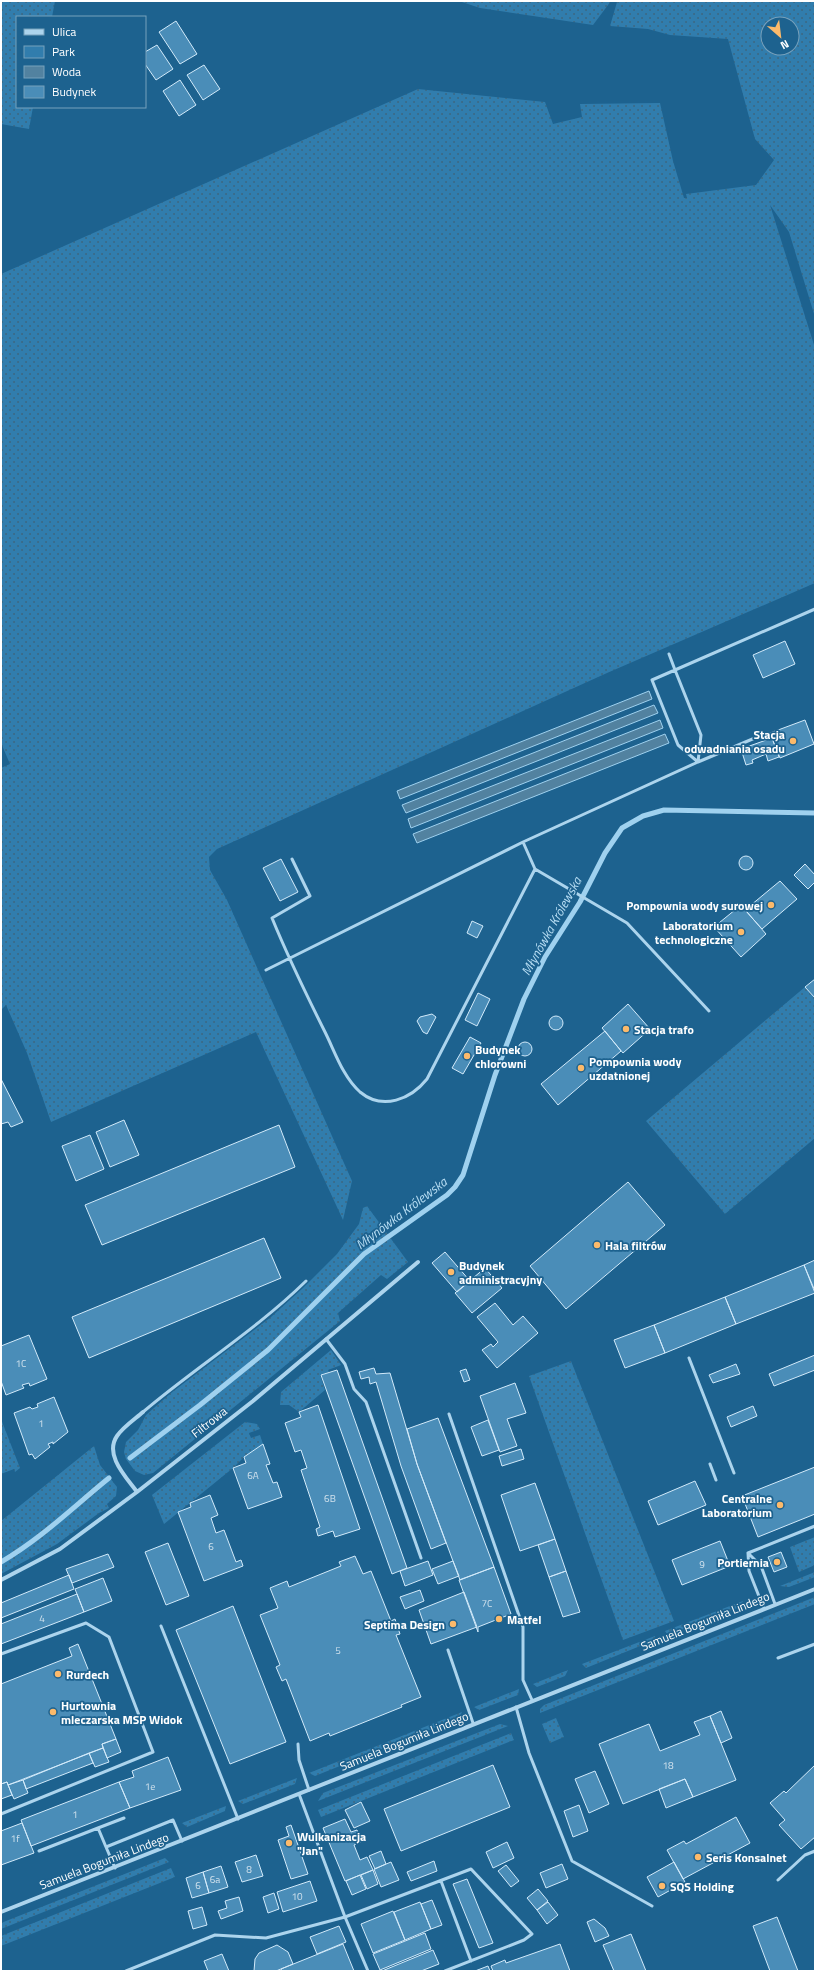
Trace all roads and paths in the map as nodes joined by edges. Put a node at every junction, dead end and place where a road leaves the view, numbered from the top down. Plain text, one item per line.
1 (815, 609) edge
2 (669, 654) dead end
3 (675, 670) junction
4 (762, 735) dead end
5 (698, 762) junction
6 (523, 842) junction
7 (292, 859) dead end
8 (536, 869) junction
9 (289, 959) junction
10 (266, 970) dead end
11 (709, 1011) dead end
12 (418, 1262) dead end
13 (306, 1281) dead end
14 (326, 1339) junction
15 (688, 1358) dead end
16 (143, 1412) joint
17 (449, 1414) dead end
18 (710, 1464) dead end
19 (734, 1473) dead end
20 (716, 1480) dead end
21 (137, 1492) junction
22 (815, 1526) edge
23 (748, 1553) junction
24 (421, 1558) dead end
25 (1, 1580) edge
26 (815, 1589) edge
27 (775, 1604) junction
28 (764, 1609) junction
29 (161, 1626) dead end
30 (815, 1644) edge
31 (448, 1650) dead end
32 (1, 1654) edge
33 (778, 1658) dead end
34 (532, 1700) junction
35 (516, 1707) junction
36 (473, 1723) junction
37 (298, 1744) dead end
38 (309, 1790) junction
39 (299, 1794) junction
40 (1, 1814) edge
41 (124, 1818) dead end
42 (238, 1819) junction
43 (98, 1828) junction
44 (182, 1841) junction
45 (106, 1847) junction
46 (39, 1851) dead end
47 (815, 1851) edge
48 (115, 1868) junction
49 (778, 1880) dead end
50 (441, 1881) junction
51 (652, 1906) dead end
52 (1, 1912) edge
53 (345, 1917) junction
54 (472, 1961) junction
55 (126, 1971) edge
56 (368, 1971) edge
57 (445, 1971) edge

1 - 3 lane
2 - 3 lane
3 - 5 lane
3 - 5 lane
4 - 5 lane
5 - 6 lane
6 - 8 lane
6 - 9 lane
7 - 9 lane
8 - 9 lane
8 - 11 lane
9 - 10 lane
12 - 14 street, Filtrowa
13 - 16 lane
14 - 21 street, Filtrowa
14 - 24 lane
15 - 19 lane
16 - 21 street
17 - 34 lane
18 - 20 lane
21 - 25 street, Filtrowa
22 - 23 lane
23 - 27 lane
23 - 28 lane
26 - 27 street, Samuela Bogumiła Lindego
27 - 28 street, Samuela Bogumiła Lindego
28 - 34 street, Samuela Bogumiła Lindego
29 - 42 lane
30 - 33 lane
31 - 36 lane
32 - 40 lane
34 - 35 street, Samuela Bogumiła Lindego
35 - 36 street, Samuela Bogumiła Lindego
35 - 51 lane
36 - 38 street, Samuela Bogumiła Lindego
37 - 38 lane
38 - 39 street, Samuela Bogumiła Lindego
39 - 42 street, Samuela Bogumiła Lindego
39 - 53 lane
41 - 43 lane
42 - 44 street, Samuela Bogumiła Lindego
43 - 45 lane
43 - 46 lane
44 - 45 lane
44 - 48 street, Samuela Bogumiła Lindego
45 - 48 lane
47 - 49 lane
48 - 52 street, Samuela Bogumiła Lindego
50 - 53 lane
50 - 54 lane
50 - 54 lane
53 - 55 lane
53 - 56 lane
54 - 57 lane

